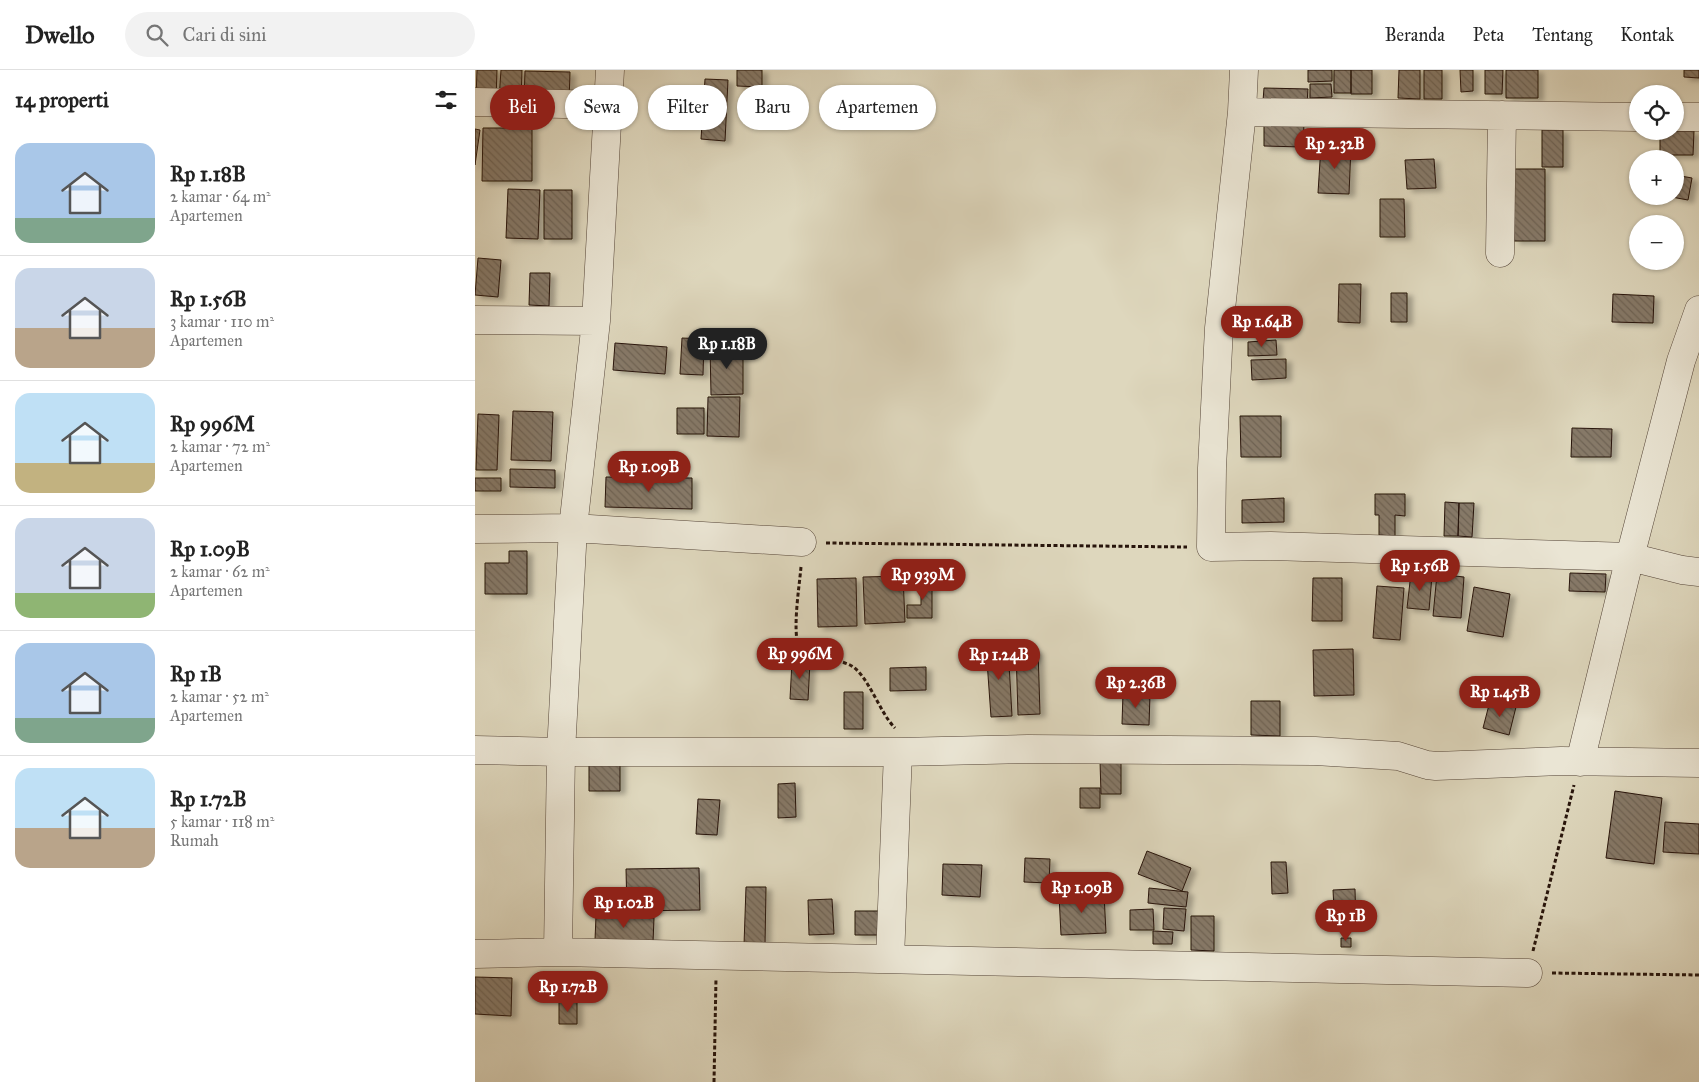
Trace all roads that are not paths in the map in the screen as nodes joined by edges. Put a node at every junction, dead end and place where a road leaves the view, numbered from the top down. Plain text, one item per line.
1 (610, 70) edge
2 (1244, 70) edge
3 (609, 85) edge
4 (475, 102) edge
5 (565, 104) edge
6 (1242, 112) junction
7 (1502, 115) junction
8 (1629, 116) edge
9 (1684, 117) edge
10 (1699, 117) edge
11 (606, 130) edge
12 (1500, 253) dead end
13 (1699, 310) edge
14 (475, 320) edge
15 (596, 321) junction
16 (1690, 361) edge
17 (475, 528) edge
18 (573, 528) junction
19 (802, 542) road end
20 (1630, 557) junction
21 (1699, 572) edge
22 (898, 742) junction
23 (475, 750) edge
24 (561, 752) junction
25 (1580, 762) junction
26 (1699, 763) edge
27 (558, 952) junction
28 (475, 954) edge
29 (890, 959) junction
30 (1528, 973) road end

1 - 3 street
2 - 6 street
4 - 5 street
6 - 7 street
6 - 20 street
7 - 8 street
7 - 12 street
9 - 10 street
11 - 15 street
13 - 16 street
14 - 15 street
15 - 18 street
16 - 20 street
17 - 18 street
18 - 19 street
18 - 24 street
20 - 21 street
20 - 25 street
22 - 24 street
22 - 25 street
22 - 29 street
23 - 24 street
24 - 27 street
25 - 26 street
27 - 28 street
27 - 29 street
29 - 30 street

